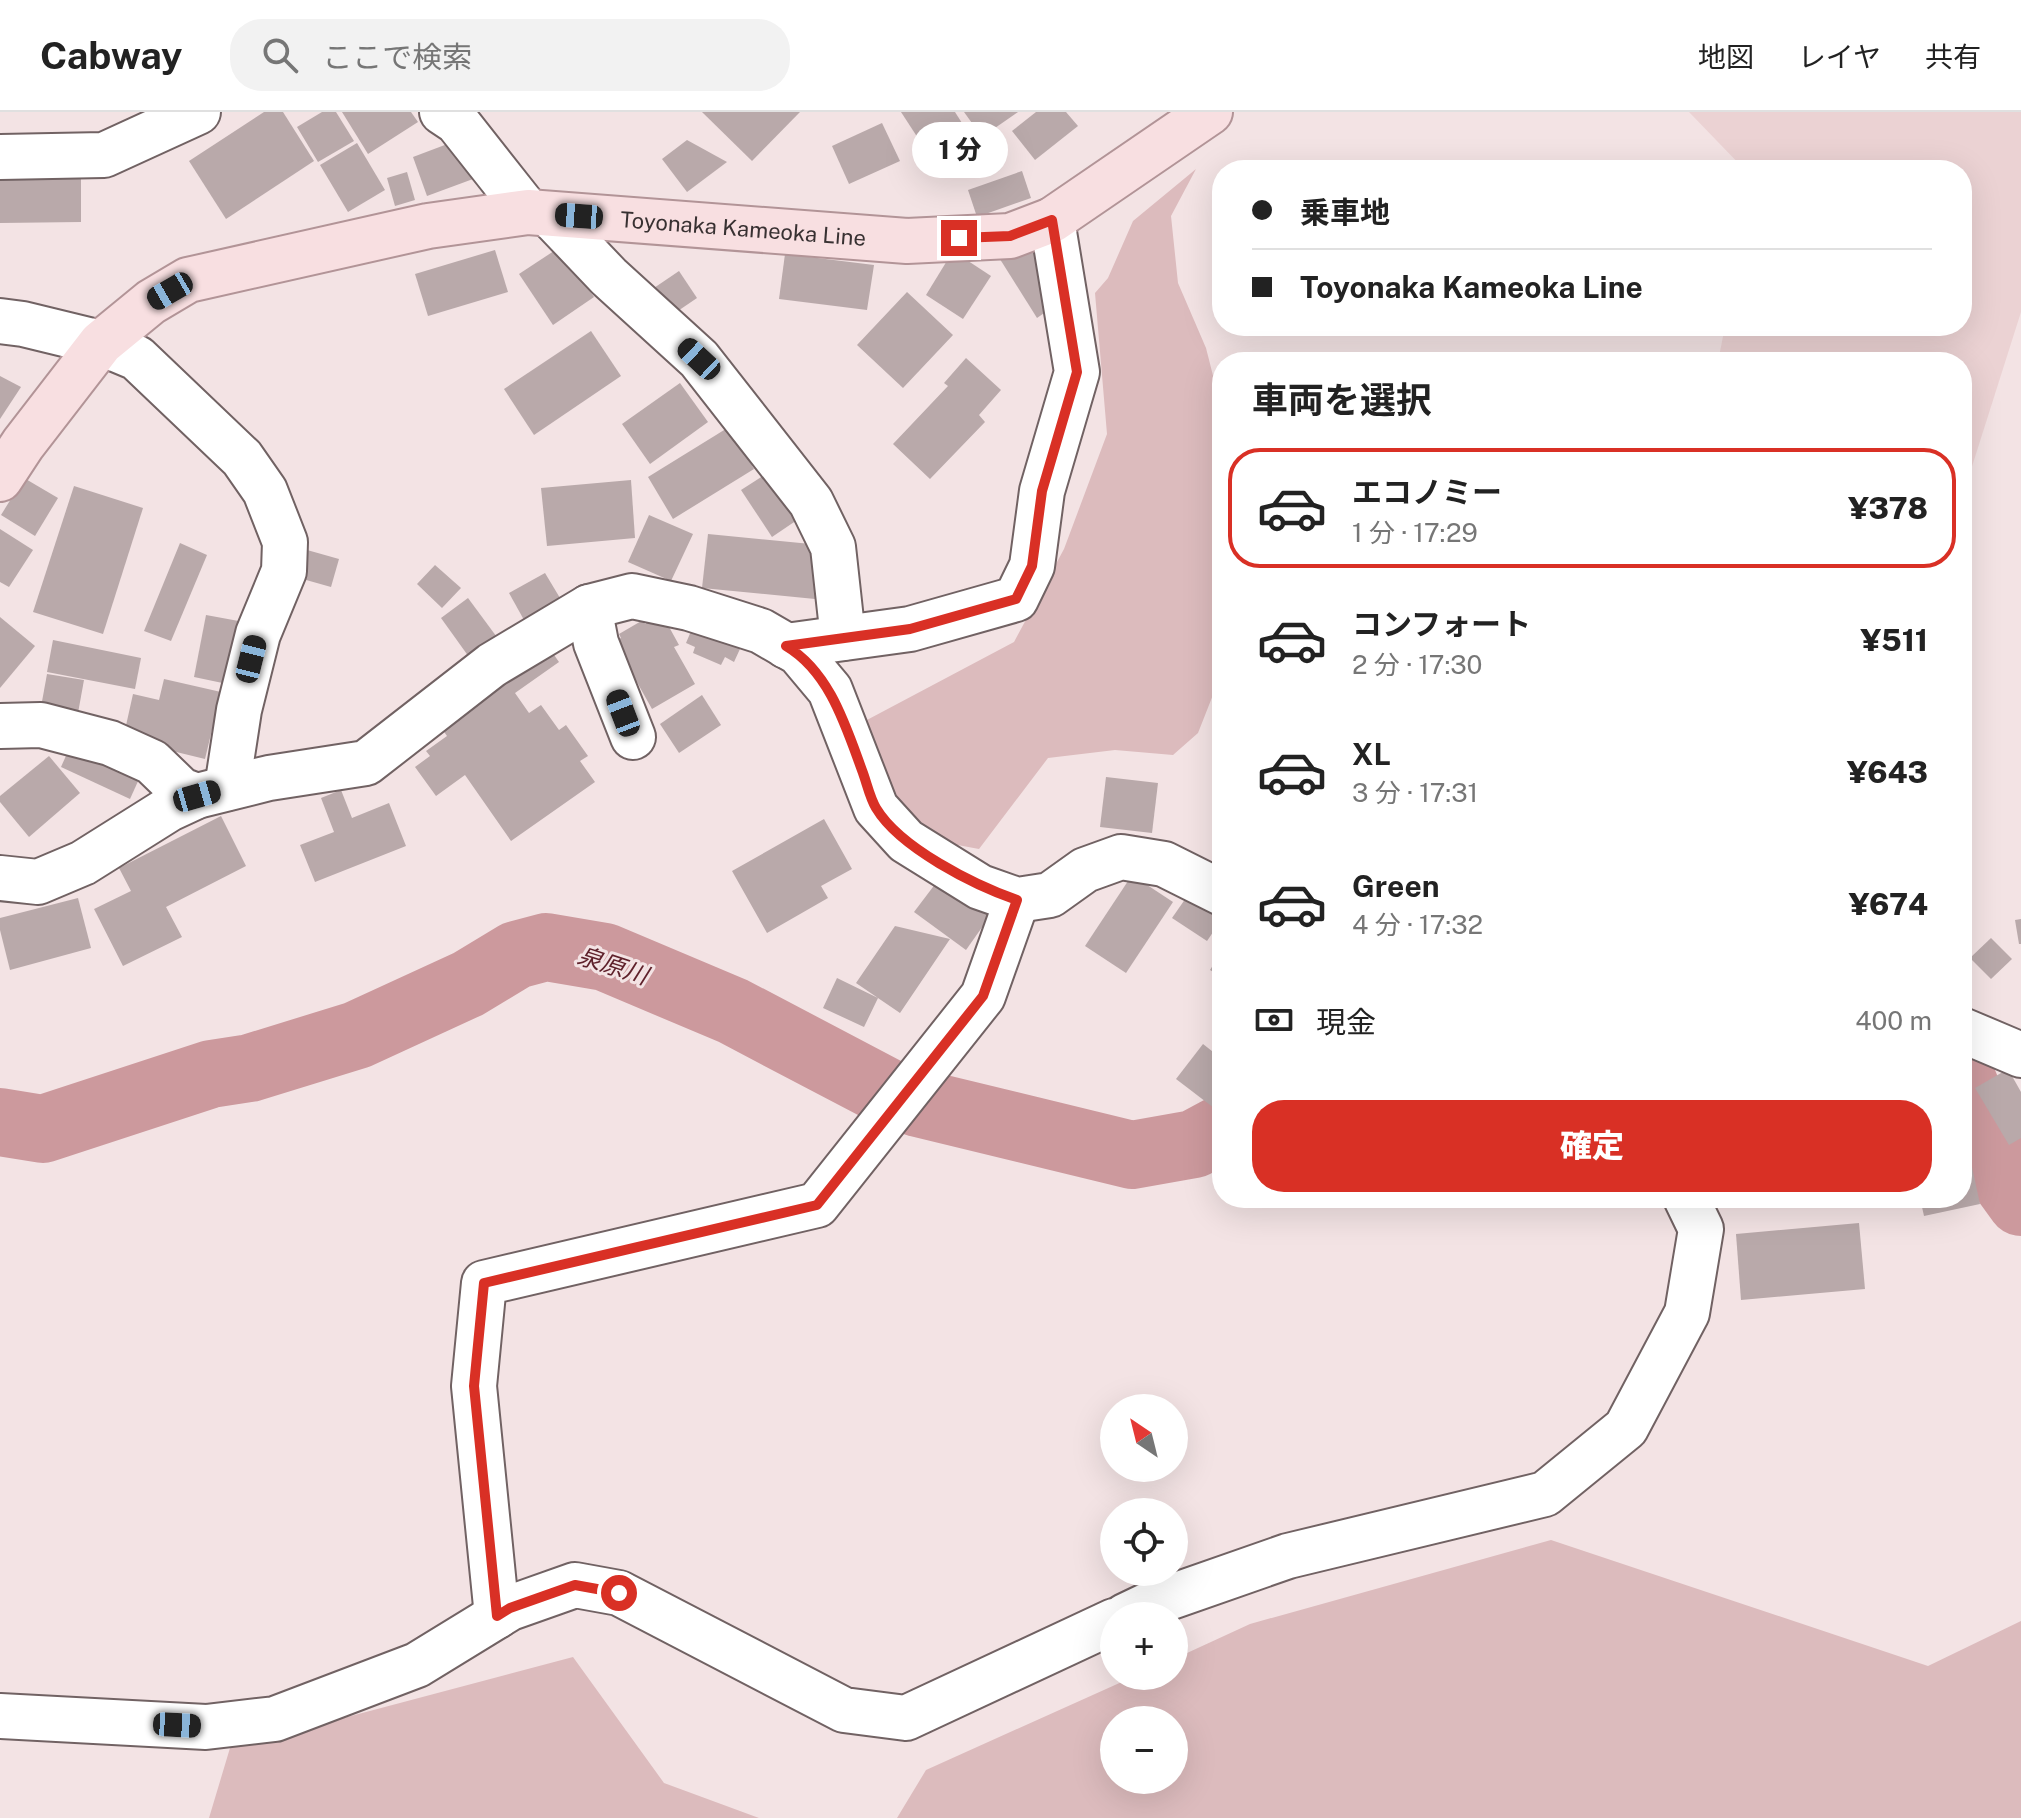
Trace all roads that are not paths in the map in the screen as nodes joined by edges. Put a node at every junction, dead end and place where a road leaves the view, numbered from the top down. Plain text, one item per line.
1 (198, 112) edge
2 (1210, 112) edge
3 (456, 115) edge
4 (0, 157) edge
5 (539, 213) junction
6 (1052, 220) junction
7 (0, 321) edge
8 (101, 343) junction
9 (0, 479) edge
10 (589, 607) junction
11 (843, 638) junction
12 (786, 646) junction
13 (0, 726) edge
14 (633, 737) dead end
15 (212, 792) junction
16 (0, 878) edge
17 (1212, 888) edge
18 (1017, 900) junction
19 (1972, 1034) edge
20 (2021, 1055) edge
21 (1691, 1208) edge
22 (1157, 1602) edge
23 (497, 1616) junction
24 (1100, 1628) edge
25 (0, 1716) edge

1 - 4 street
2 - 6 main road, Toyonaka Kameoka Line
3 - 5 street
5 - 6 main road, Toyonaka Kameoka Line
5 - 8 main road, Toyonaka Kameoka Line
5 - 11 street
6 - 11 street
7 - 8 street
8 - 9 main road, Toyonaka Kameoka Line
8 - 15 street
10 - 12 street
10 - 14 street
10 - 15 street
11 - 12 street
12 - 18 street
13 - 15 street
15 - 16 street
17 - 18 street
18 - 23 street
19 - 20 street
21 - 22 street
23 - 24 street
23 - 25 street

